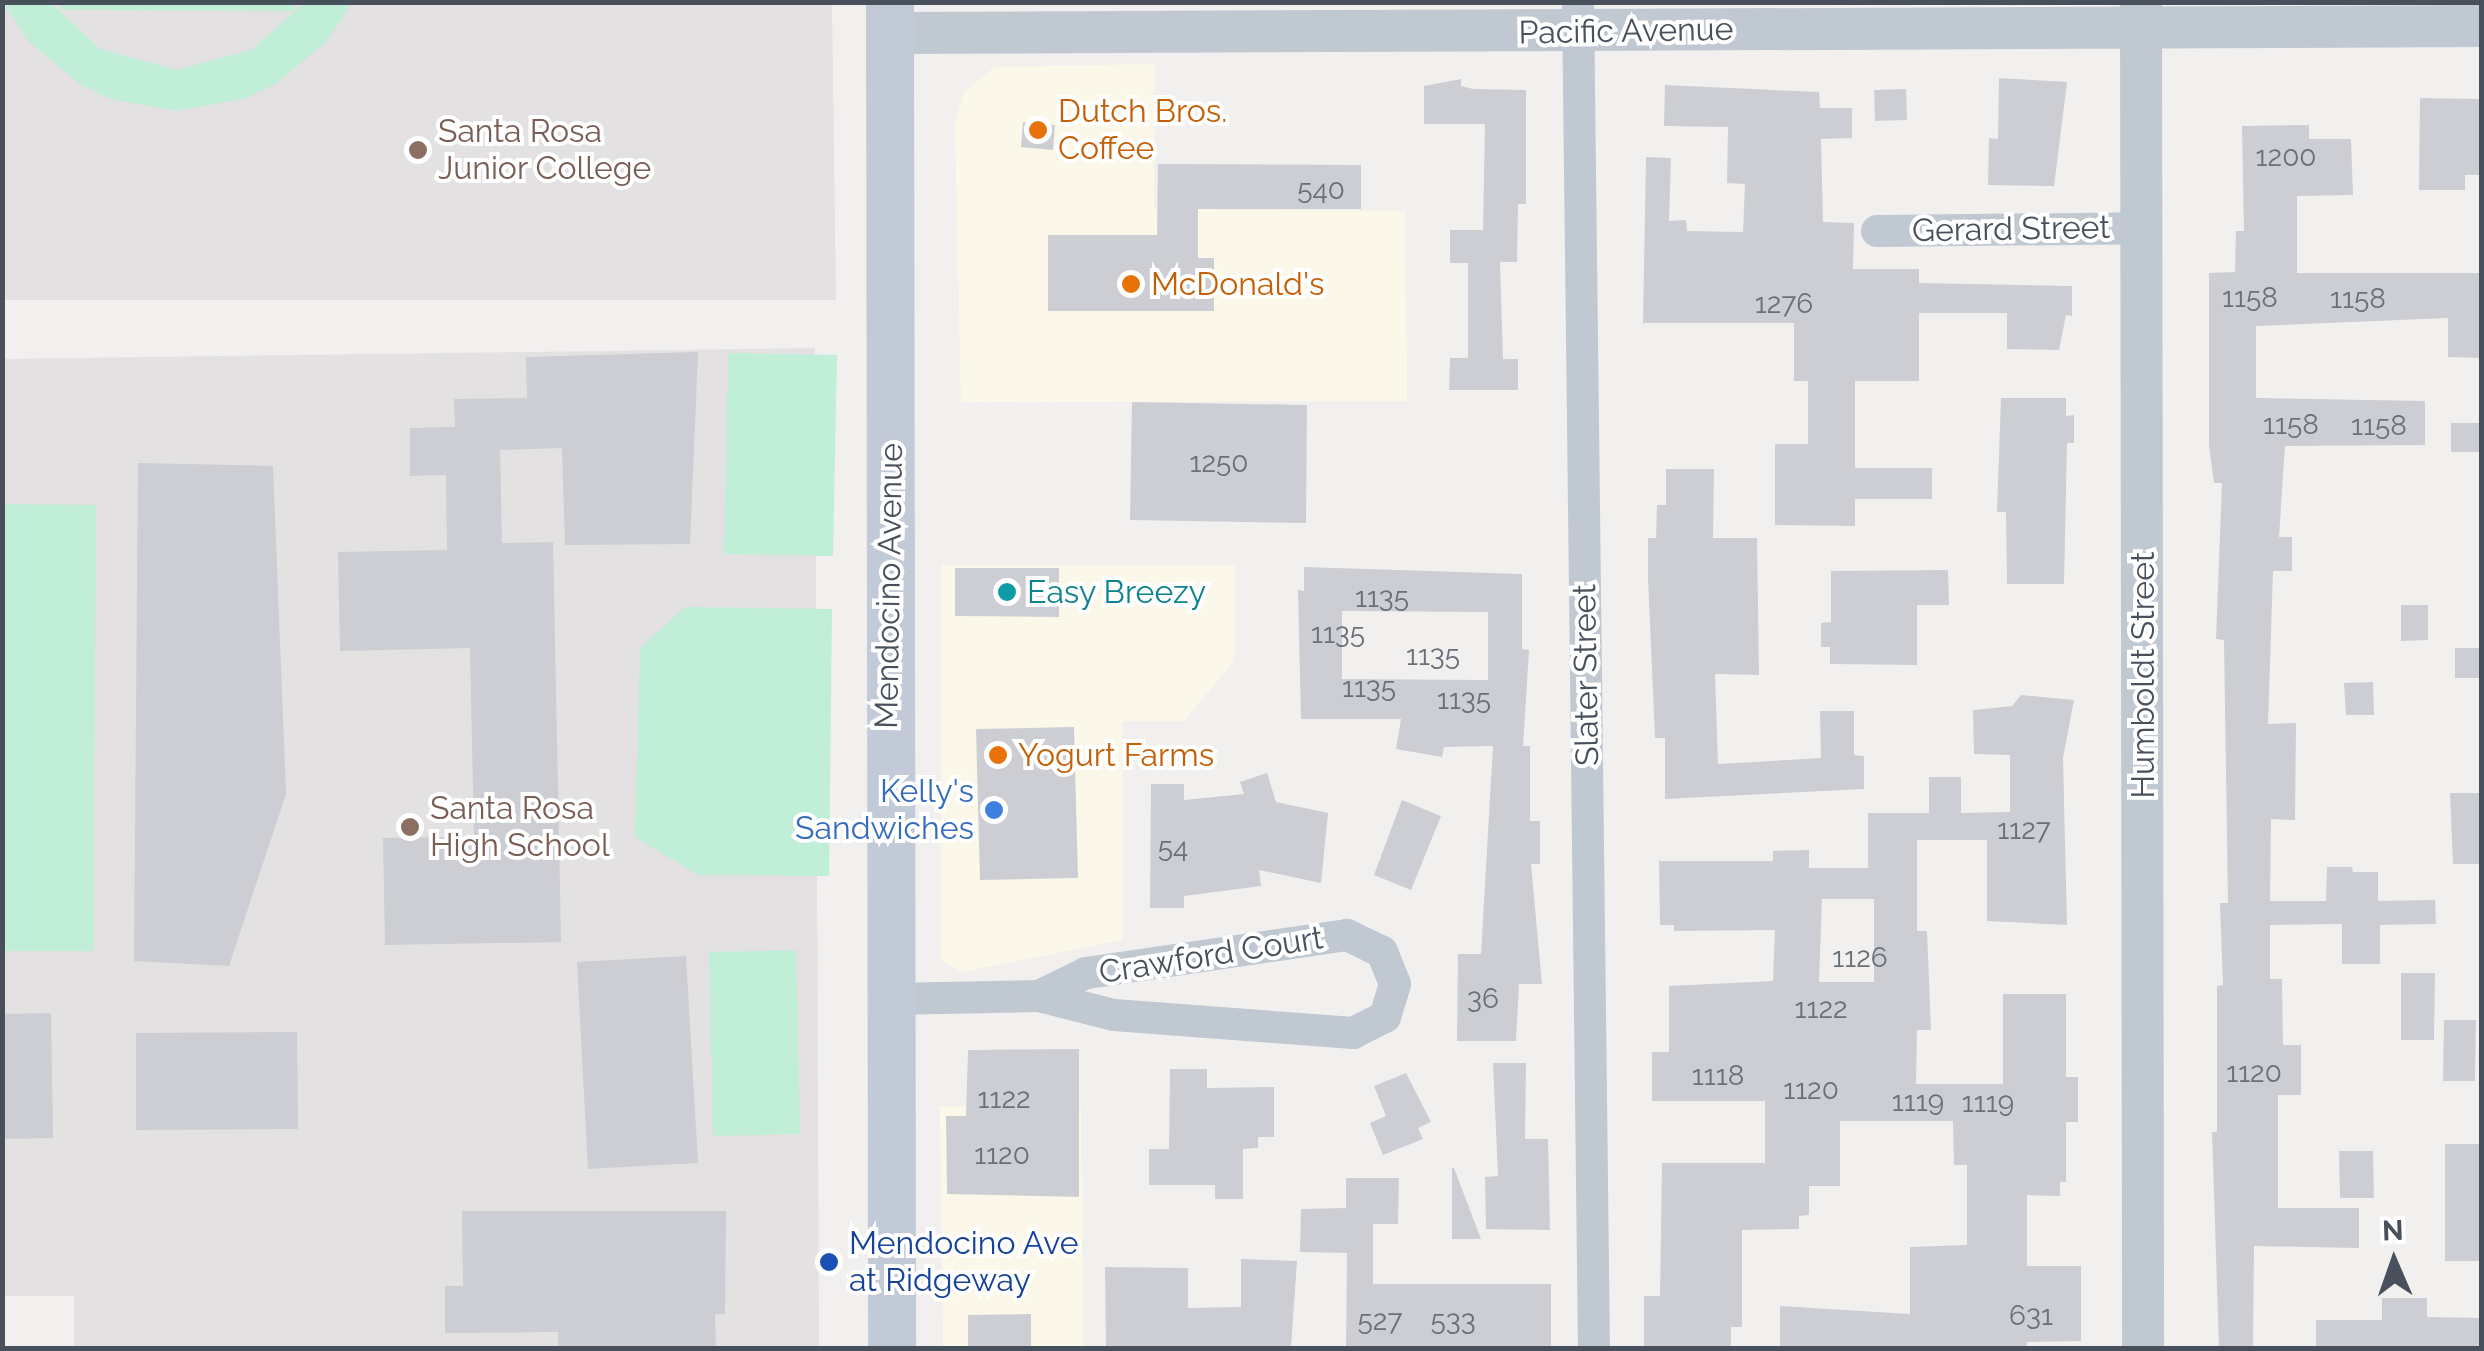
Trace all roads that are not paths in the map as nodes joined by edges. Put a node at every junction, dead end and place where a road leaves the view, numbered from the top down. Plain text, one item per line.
1 (2140, 14) edge
2 (1578, 17) edge
3 (891, 18) edge
4 (2482, 26) edge
5 (2144, 228) junction
6 (1878, 231) dead end
7 (1040, 996) junction
8 (889, 999) junction
9 (892, 1348) edge
10 (1594, 1348) edge
11 (2143, 1348) edge

1 - 2 street, Pacific Avenue
1 - 4 street, Pacific Avenue
1 - 5 street, Humboldt Street
2 - 3 street, Pacific Avenue
2 - 10 street, Slater Street
3 - 8 main road, Mendocino Avenue
5 - 6 street, Gerard Street
5 - 11 street, Humboldt Street
7 - 7 street, Crawford Court
7 - 8 street, Crawford Court
8 - 9 main road, Mendocino Avenue

